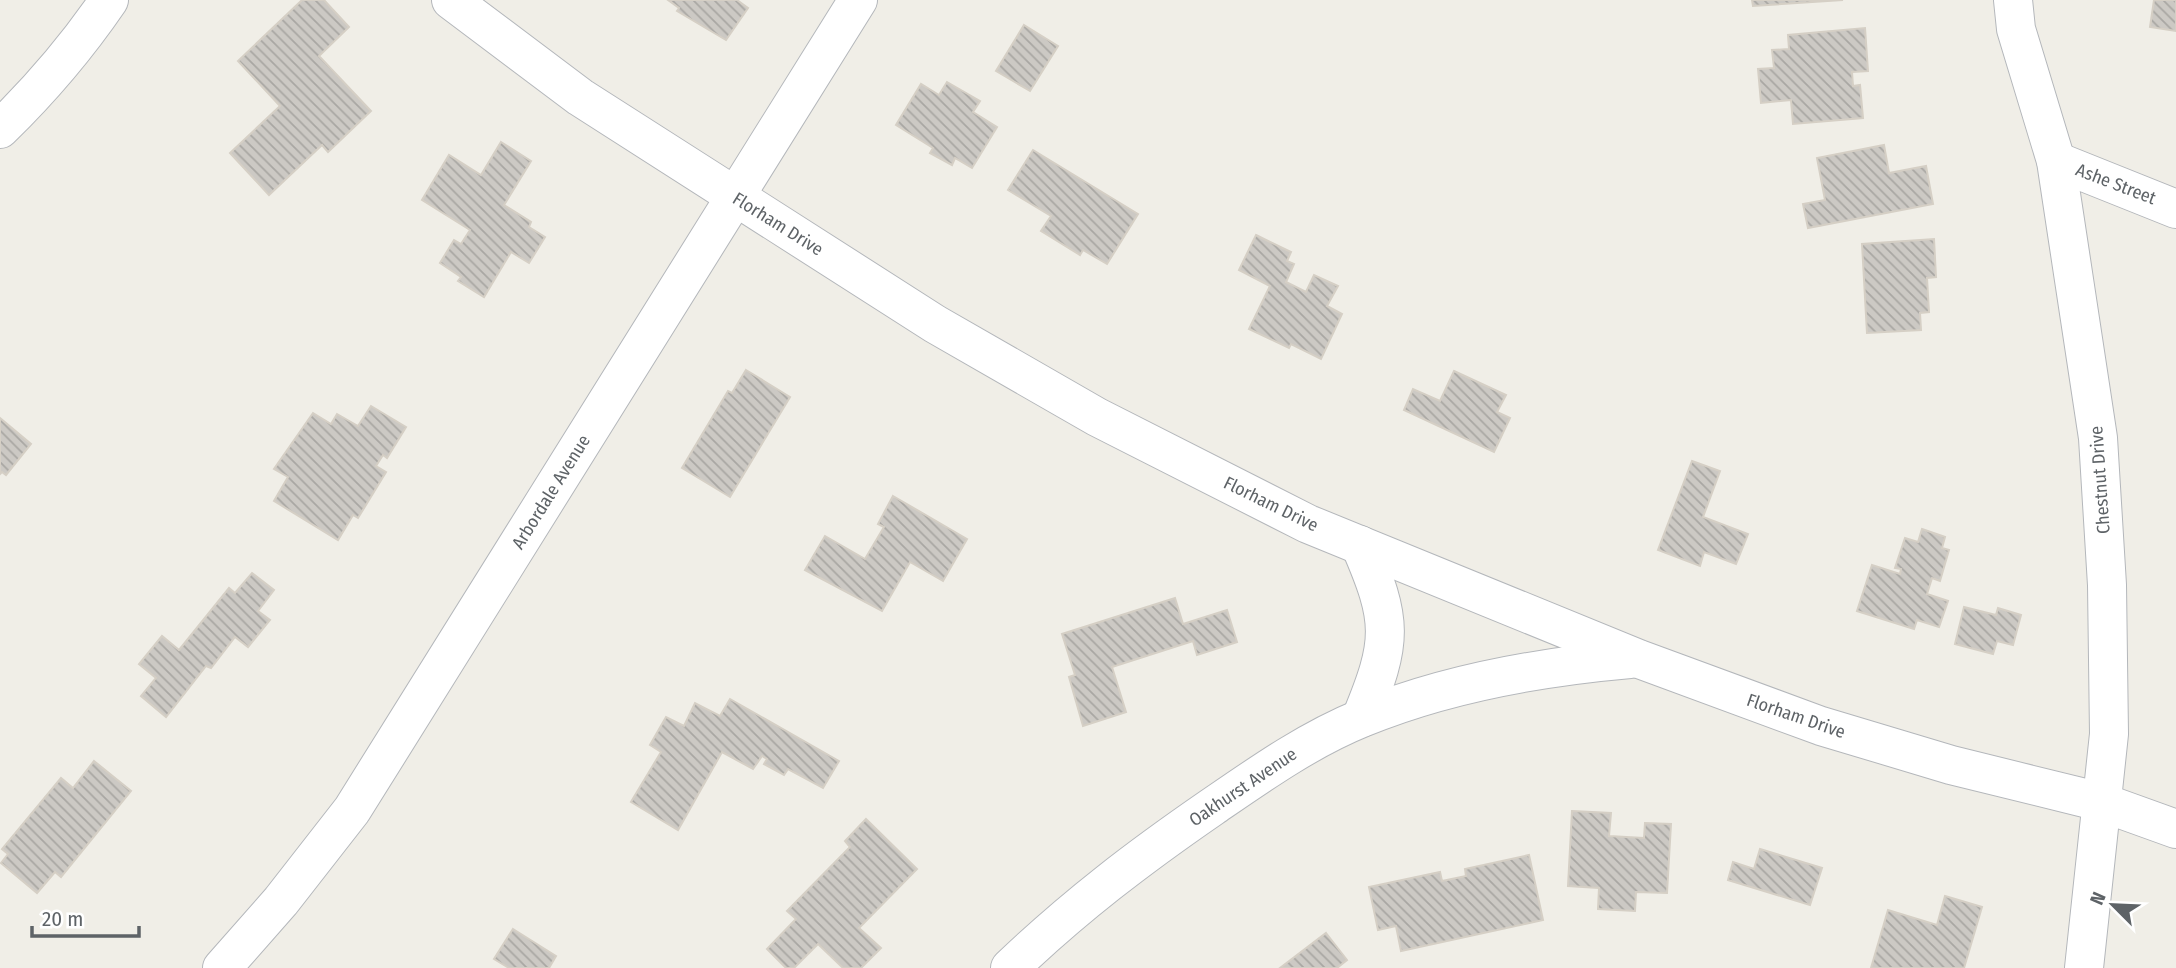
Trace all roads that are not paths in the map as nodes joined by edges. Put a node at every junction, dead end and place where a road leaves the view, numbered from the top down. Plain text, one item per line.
1 (110, 0) edge
2 (451, 0) edge
3 (858, 0) edge
4 (2013, 0) edge
5 (0, 129) edge
6 (2056, 161) junction
7 (736, 197) junction
8 (2176, 209) edge
9 (1360, 545) junction
10 (1639, 659) junction
11 (1361, 718) junction
12 (2101, 802) junction
13 (2176, 829) edge
14 (222, 968) edge
15 (1010, 968) edge
16 (2084, 968) edge

1 - 5 street
2 - 7 street, Florham Drive
3 - 7 street, Arbordale Avenue
4 - 6 street, Chestnut Drive
6 - 8 street, Ashe Street
6 - 12 street, Chestnut Drive
7 - 9 street, Florham Drive
7 - 14 street, Arbordale Avenue
9 - 10 street, Florham Drive
9 - 11 street
10 - 11 street, Oakhurst Avenue
10 - 12 street, Florham Drive
11 - 15 street, Oakhurst Avenue
12 - 13 street, Florham Drive
12 - 16 street, Chestnut Drive

